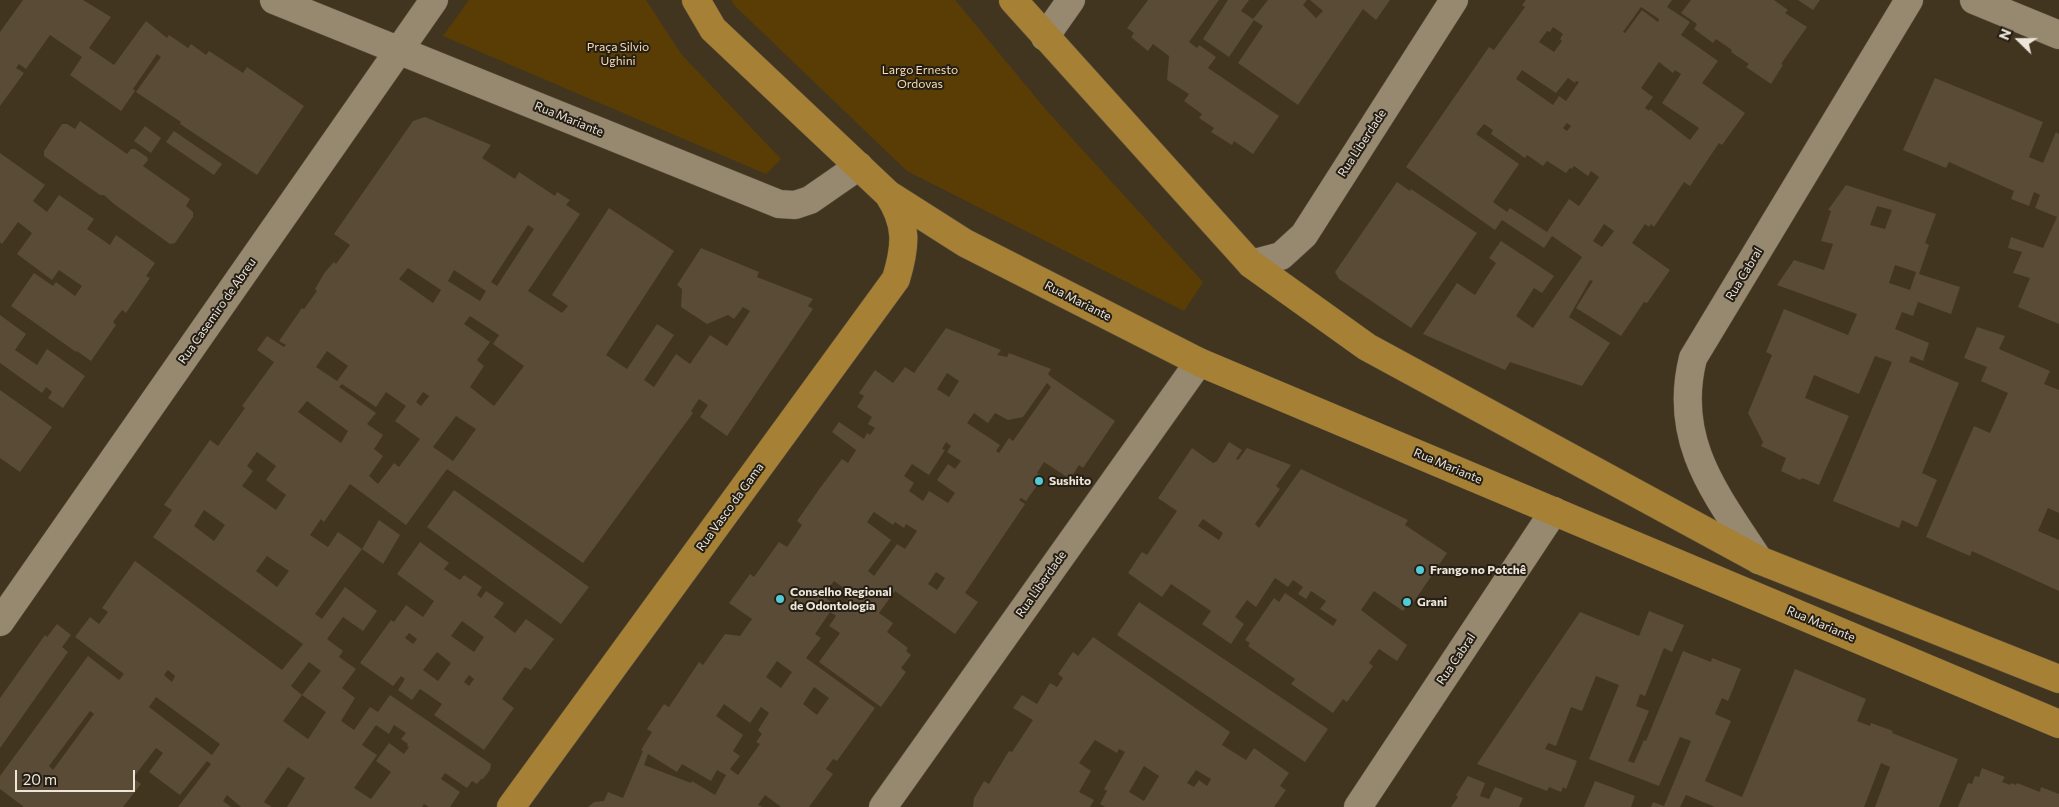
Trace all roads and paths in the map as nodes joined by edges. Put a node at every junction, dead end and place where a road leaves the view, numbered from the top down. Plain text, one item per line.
1 (274, 0) edge
2 (434, 0) edge
3 (696, 0) edge
4 (1013, 0) edge
5 (1071, 0) edge
6 (1454, 0) edge
7 (1910, 0) edge
8 (1974, 0) edge
9 (2059, 35) edge
10 (1045, 37) junction
11 (399, 51) junction
12 (859, 166) junction
13 (888, 194) junction
14 (1251, 264) junction
15 (1199, 362) junction
16 (1554, 512) junction
17 (1759, 560) junction
18 (0, 622) edge
19 (2059, 679) edge
20 (2059, 724) edge
21 (511, 807) edge
22 (883, 807) edge
23 (1358, 807) edge

1 - 11 street, Rua Mariante
2 - 11 street, Rua Casemiro de Abreu
3 - 12 main road, Rua Mariante
4 - 10 main road
5 - 10 street
6 - 14 street, Rua Liberdade
7 - 17 street, Rua Cabral
8 - 9 street
10 - 14 main road
11 - 12 street, Rua Mariante
11 - 18 street, Rua Casemiro de Abreu
12 - 13 main road, Rua Mariante
13 - 15 main road, Rua Mariante
13 - 21 main road, Rua Vasco da Gama
14 - 17 main road
15 - 16 main road, Rua Mariante
15 - 22 street, Rua Liberdade
16 - 20 main road, Rua Mariante
16 - 23 street, Rua Cabral
17 - 19 main road

